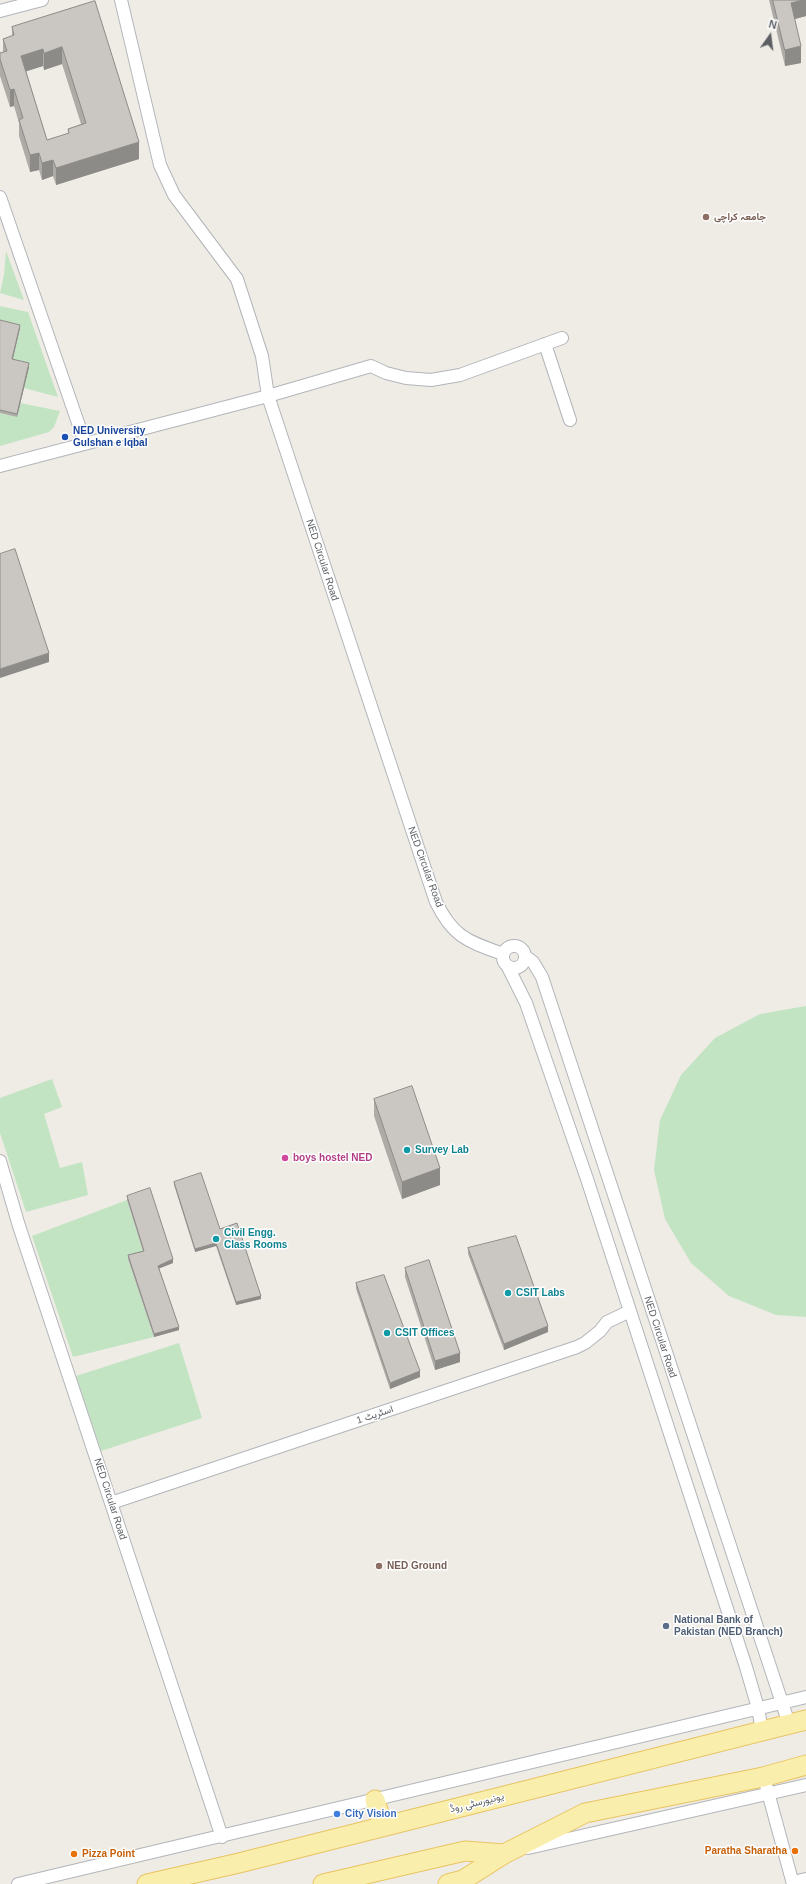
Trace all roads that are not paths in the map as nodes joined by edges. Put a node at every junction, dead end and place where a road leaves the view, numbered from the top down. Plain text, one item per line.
1 (42, 0) edge
2 (121, 0) edge
3 (0, 11) edge
4 (0, 197) edge
5 (562, 338) dead end
6 (545, 344) junction
7 (268, 396) junction
8 (570, 420) dead end
9 (85, 443) junction
10 (0, 466) edge
11 (503, 954) junction
12 (525, 956) junction
13 (508, 967) junction
14 (0, 1161) edge
15 (630, 1311) junction
16 (111, 1503) junction
17 (806, 1697) edge
18 (782, 1702) junction
19 (758, 1708) junction
20 (797, 1722) edge
21 (762, 1731) junction
22 (806, 1766) edge
23 (766, 1785) junction
24 (806, 1785) edge
25 (375, 1800) junction
26 (382, 1827) junction
27 (222, 1837) junction
28 (504, 1854) junction
29 (806, 1880) edge
30 (793, 1883) edge
31 (18, 1884) edge
32 (147, 1884) edge
33 (323, 1884) edge
34 (448, 1884) edge

1 - 3 street
2 - 7 street, NED Circular Road
4 - 9 street
5 - 6 street
6 - 7 street
6 - 8 street
7 - 9 street
7 - 11 street, NED Circular Road
9 - 10 street
11 - 12 street
11 - 13 street
12 - 13 street
12 - 18 street, NED Circular Road
13 - 15 street, NED Circular Road
14 - 16 street, NED Circular Road
15 - 16 street, اسٹریٹ 1
15 - 19 street, NED Circular Road
16 - 27 street, NED Circular Road
17 - 18 street
18 - 19 street
18 - 20 street, NED Circular Road
19 - 21 street, NED Circular Road
19 - 25 street
20 - 21 main road, یونیورسٹی روڈ
21 - 26 main road, یونیورسٹی روڈ
22 - 23 main road
23 - 24 street
23 - 28 main road
23 - 30 street
25 - 26 main road
25 - 27 street
26 - 32 main road, یونیورسٹی روڈ
27 - 31 street
28 - 33 main road
28 - 34 main road
29 - 30 street

